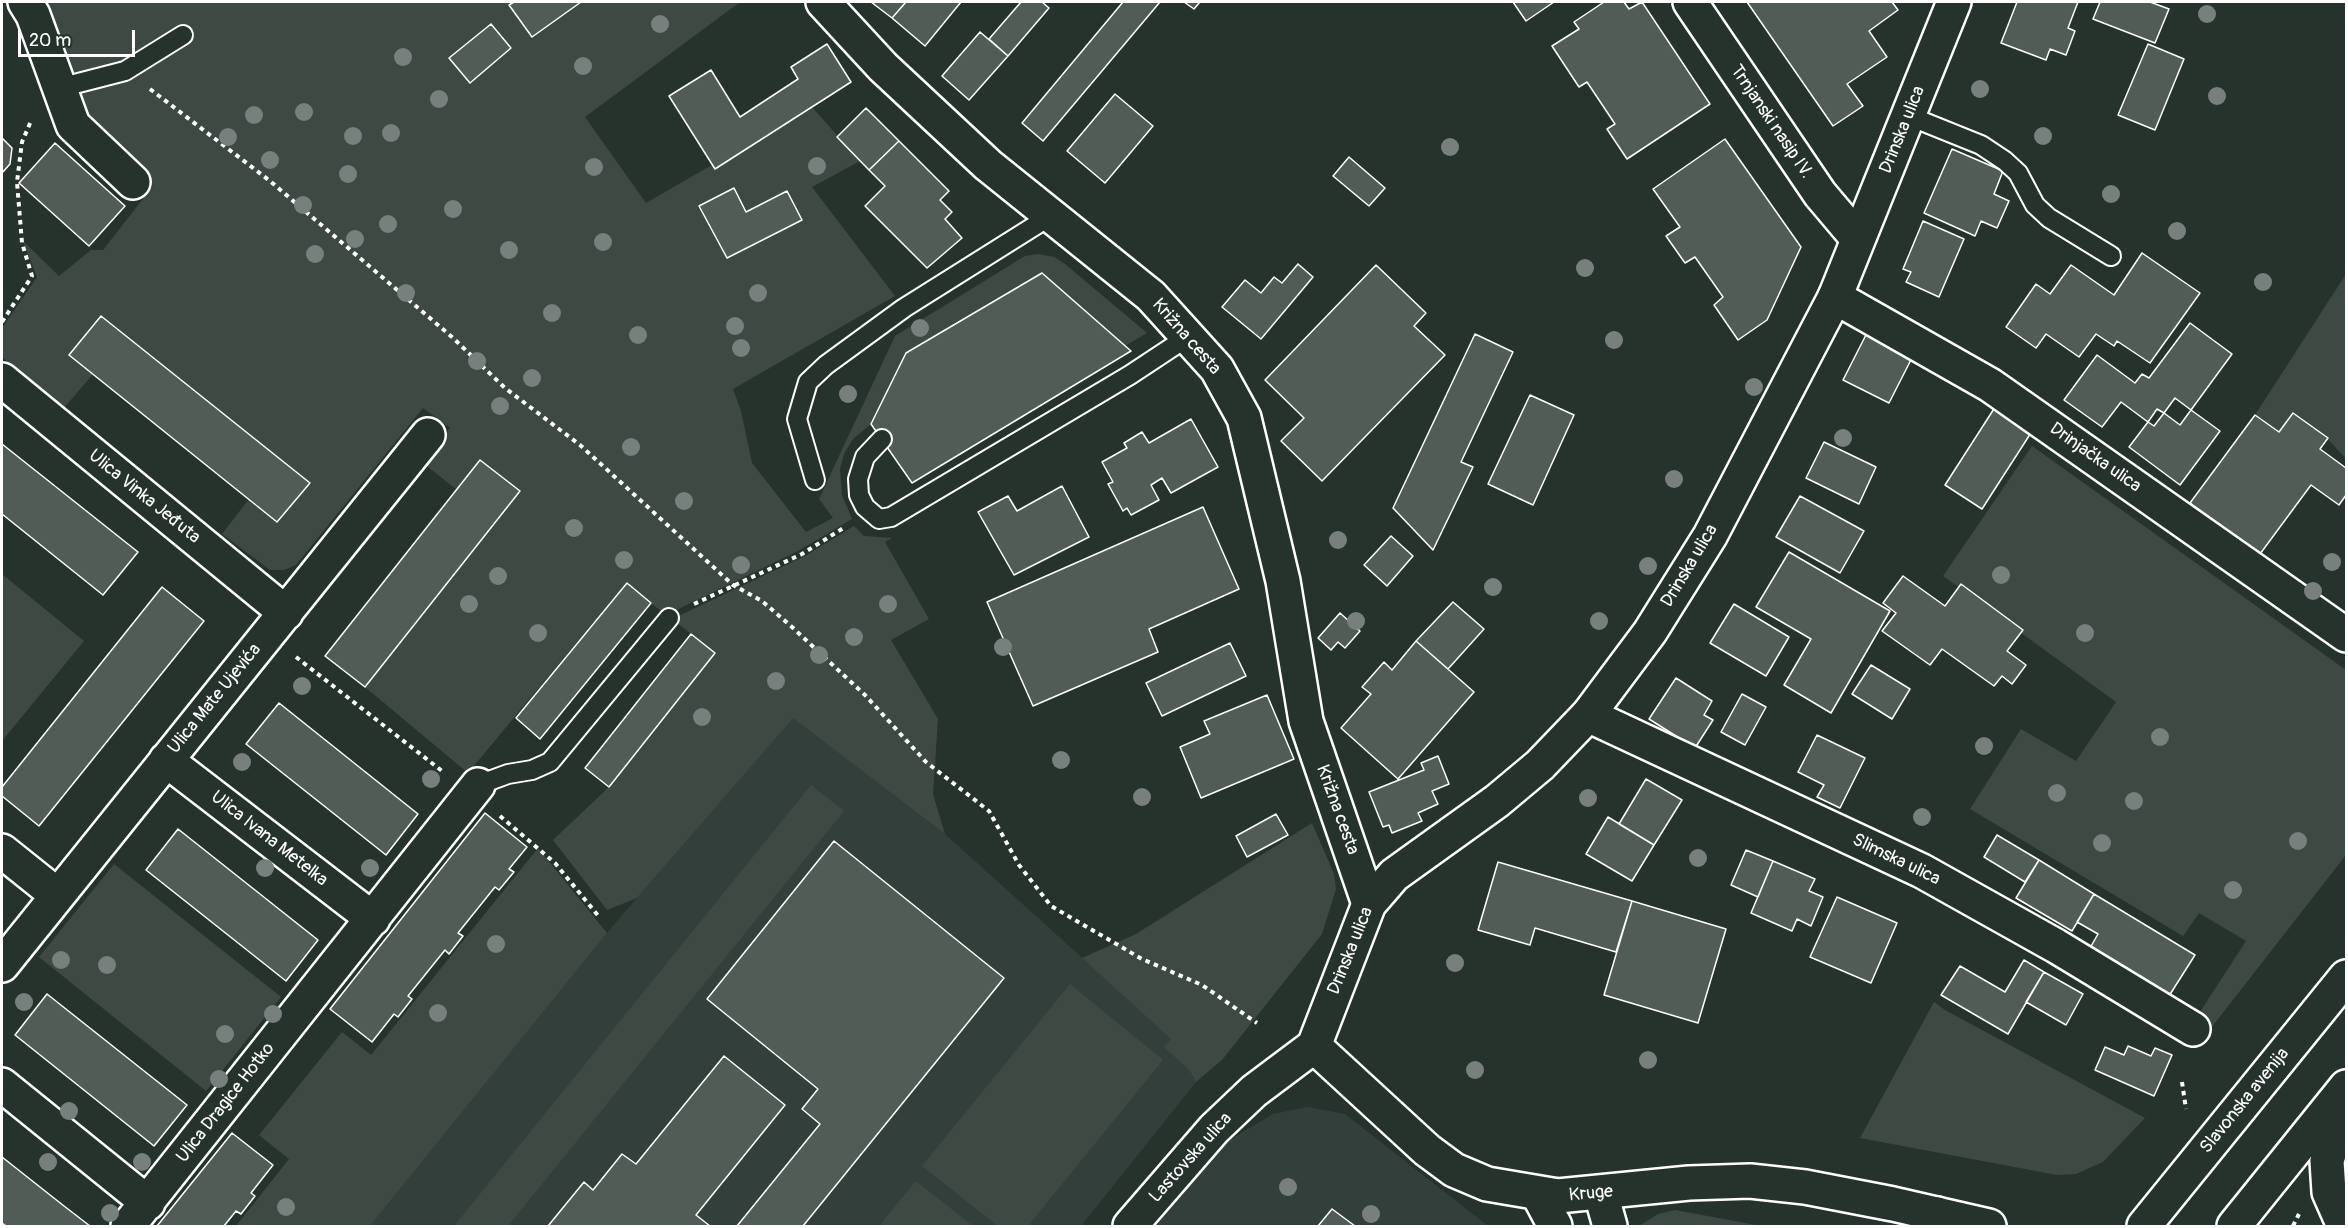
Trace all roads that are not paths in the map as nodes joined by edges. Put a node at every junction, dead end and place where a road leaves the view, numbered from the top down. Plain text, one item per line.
1 (25, 2) edge
2 (823, 2) edge
3 (1690, 2) edge
4 (1954, 2) edge
5 (183, 35) dead end
6 (59, 87) junction
7 (1909, 116) junction
8 (133, 182) dead end
9 (1052, 215) junction
10 (1858, 239) junction
11 (2111, 256) dead end
12 (1835, 297) junction
13 (1189, 336) junction
14 (2, 380) edge
15 (428, 435) dead end
16 (882, 439) dead end
17 (815, 480) dead end
18 (286, 613) junction
19 (669, 618) road end
20 (2346, 635) edge
21 (1588, 714) junction
22 (166, 760) junction
23 (478, 785) joint
24 (2, 851) edge
25 (57, 895) junction
26 (1369, 904) junction
27 (372, 919) junction
28 (2, 965) edge
29 (2346, 977) edge
30 (2193, 1029) dead end
31 (1314, 1046) junction
32 (2, 1085) edge
33 (2346, 1087) edge
34 (2346, 1094) edge
35 (1538, 1194) junction
36 (1602, 1194) junction
37 (138, 1215) edge
38 (1942, 1220) edge
39 (1130, 1227) edge
40 (1555, 1227) edge
41 (1610, 1227) edge
42 (1989, 1227) edge
43 (2144, 1227) edge
44 (2234, 1227) edge
45 (2344, 1227) edge

1 - 6 street
2 - 9 street, Križna cesta
3 - 10 street, Trnjanski nasip IV.
4 - 7 street, Drinska ulica
5 - 6 lane
6 - 8 street
7 - 10 street, Drinska ulica
7 - 11 lane
9 - 13 street, Križna cesta
9 - 17 lane
10 - 12 street, Drinska ulica
12 - 20 street, Drinjačka ulica
12 - 21 street, Drinska ulica
13 - 16 lane
13 - 26 street, Križna cesta
14 - 18 street, Ulica Vinka Jeđuta
15 - 18 street, Ulica Mate Ujevića
18 - 22 street, Ulica Mate Ujevića
19 - 23 lane
21 - 26 street, Drinska ulica
21 - 30 street, Slimska ulica
22 - 25 street, Ulica Mate Ujevića
22 - 27 street, Ulica Ivana Metelka
23 - 27 street
24 - 25 street
25 - 28 street, Ulica Mate Ujevića
26 - 31 street, Drinska ulica
27 - 37 street, Ulica Dragice Hotko
29 - 43 street, Slavonska avenija
31 - 35 street, Kruge
31 - 39 street, Lastovska ulica
32 - 37 street, Ulica Dragice Hotko
33 - 44 street
34 - 45 street
35 - 36 street, Kruge
35 - 40 street
36 - 38 street, Kruge
36 - 41 street
38 - 42 street, Kruge

